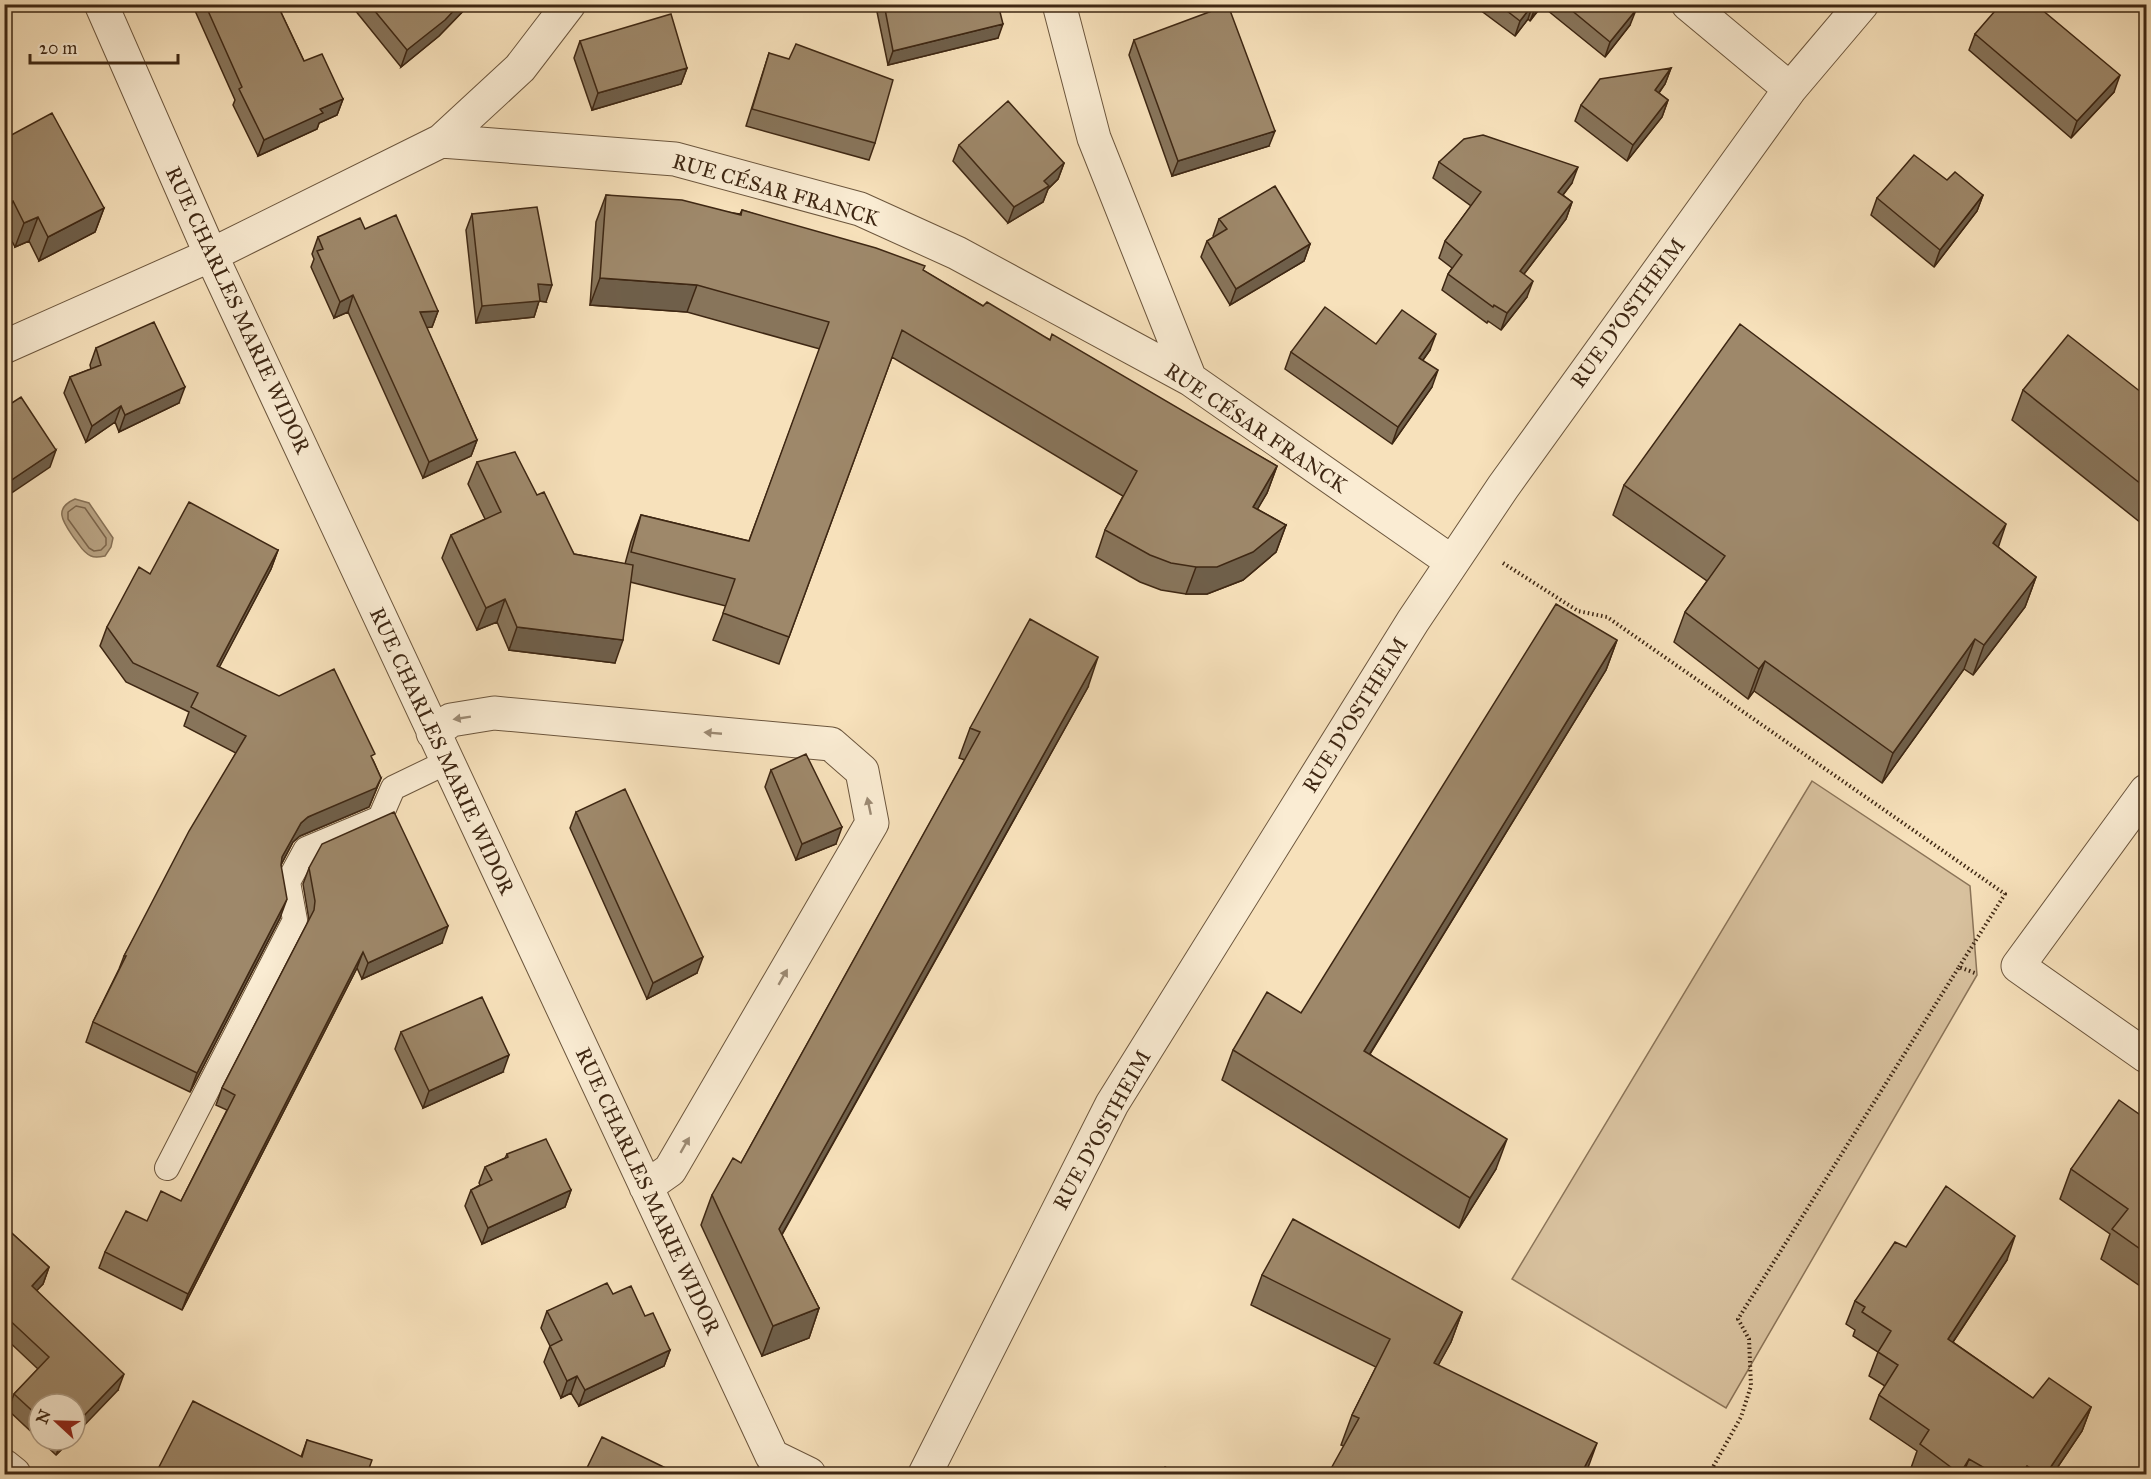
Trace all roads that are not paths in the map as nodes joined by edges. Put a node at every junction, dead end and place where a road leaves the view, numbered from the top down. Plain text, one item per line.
1 (101, 4) edge
2 (569, 4) edge
3 (1059, 4) edge
4 (1688, 4) edge
5 (1862, 4) edge
6 (1790, 89) junction
7 (441, 141) junction
8 (211, 255) junction
9 (4, 347) edge
10 (1190, 379) junction
11 (1459, 551) junction
12 (434, 733) junction
13 (447, 762) junction
14 (2146, 791) edge
15 (2146, 1056) edge
16 (167, 1168) dead end
17 (646, 1187) junction
18 (767, 1465) edge
19 (4, 1466) edge
20 (14, 1474) edge
21 (809, 1474) edge
22 (925, 1474) edge

1 - 8 street, RUE CHARLES MARIE WIDOR
2 - 7 street
3 - 10 street
4 - 6 street
5 - 6 street, RUE D'OSTHEIM
6 - 11 street, RUE D'OSTHEIM
7 - 8 street
7 - 10 street, RUE CÉSAR FRANCK
8 - 9 street
8 - 12 street, RUE CHARLES MARIE WIDOR
10 - 11 street, RUE CÉSAR FRANCK
11 - 22 street, RUE D'OSTHEIM
12 - 13 street, RUE CHARLES MARIE WIDOR
17 -> 12 street
13 - 16 lane
13 - 17 street, RUE CHARLES MARIE WIDOR
14 - 15 street
17 - 18 street, RUE CHARLES MARIE WIDOR
18 - 21 street, RUE CHARLES MARIE WIDOR
19 - 20 street

